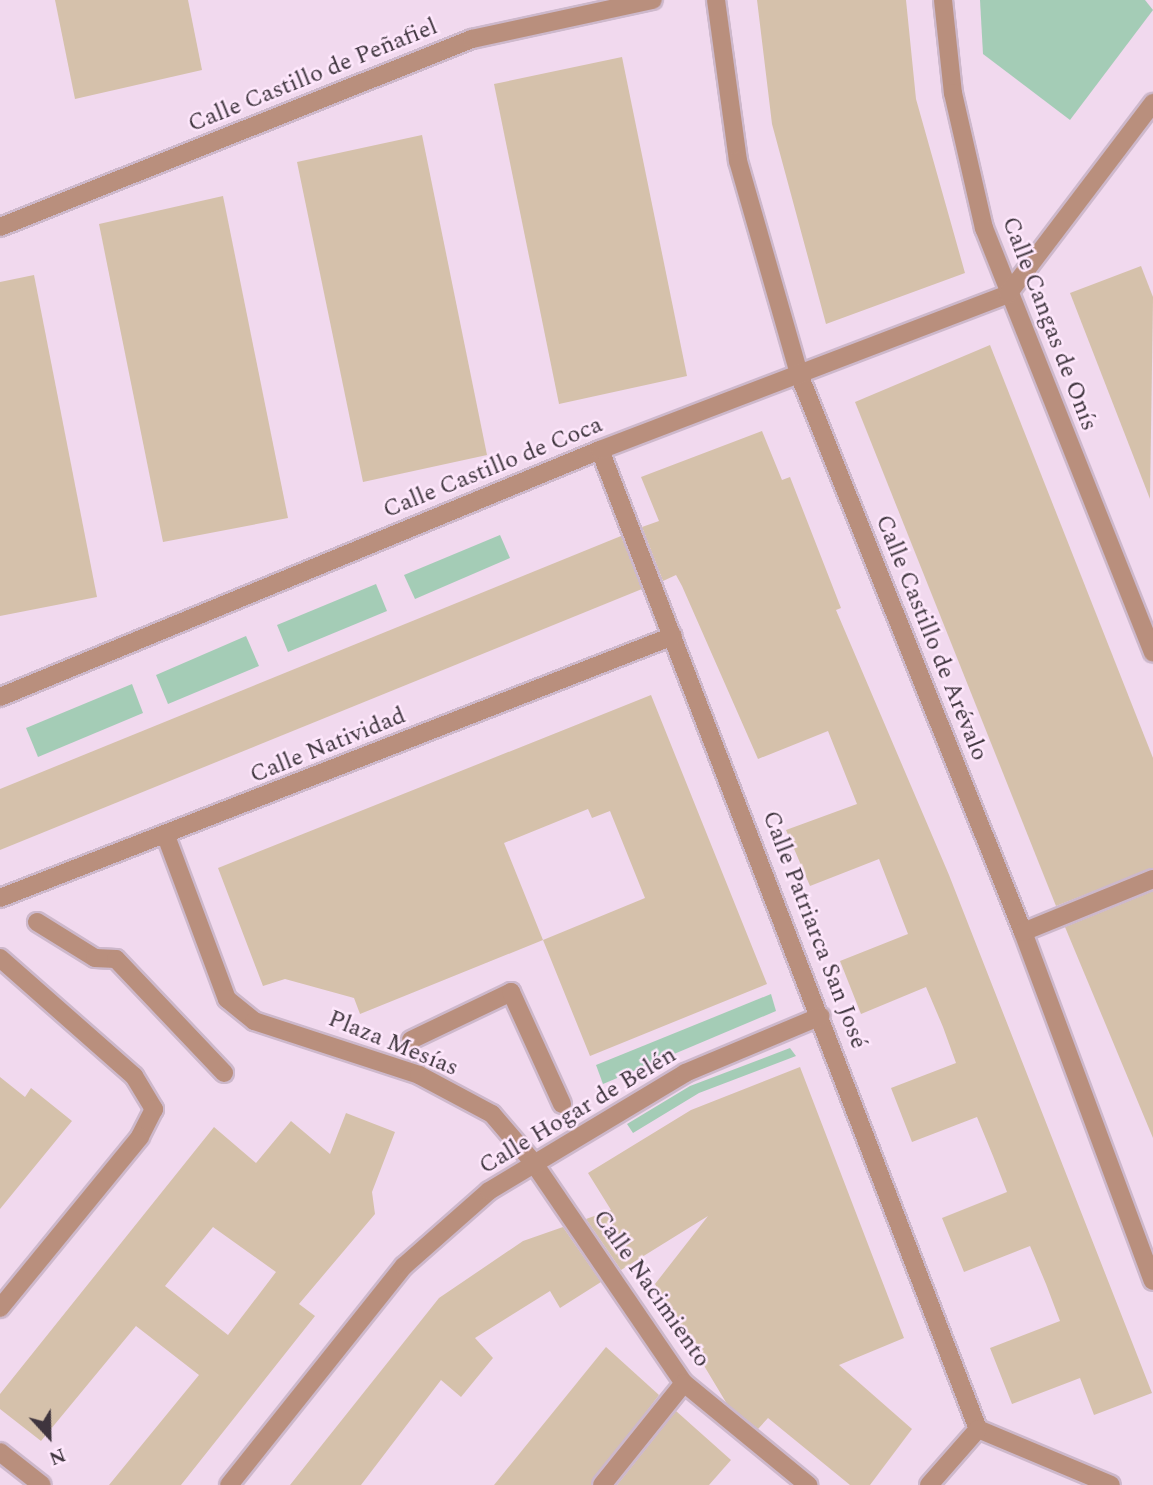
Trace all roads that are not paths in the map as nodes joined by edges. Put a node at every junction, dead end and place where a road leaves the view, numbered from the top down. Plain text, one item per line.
1 (653, 0) edge
2 (716, 0) edge
3 (943, 0) edge
4 (1152, 108) edge
5 (0, 227) edge
6 (1008, 294) junction
7 (800, 377) junction
8 (600, 450) junction
9 (673, 636) junction
10 (1153, 653) edge
11 (0, 697) edge
12 (166, 836) junction
13 (1153, 879) edge
14 (0, 898) edge
15 (37, 922) dead end
16 (1023, 932) junction
17 (0, 958) edge
18 (821, 1016) junction
19 (411, 1040) dead end
20 (223, 1073) dead end
21 (562, 1104) dead end
22 (533, 1162) junction
23 (1153, 1281) edge
24 (0, 1308) edge
25 (684, 1383) junction
26 (978, 1429) junction
27 (0, 1452) edge
28 (43, 1485) edge
29 (229, 1485) edge
30 (602, 1485) edge
31 (808, 1485) edge
32 (929, 1485) edge
33 (1111, 1485) edge

1 - 5 street, Calle Castillo de Peñafiel
2 - 7 street, Calle Castillo de Arévalo
3 - 6 street, Calle Cangas de Onís
4 - 6 street
6 - 7 street, Calle Castillo de Coca
6 - 10 street, Calle Cangas de Onís
7 - 8 street, Calle Castillo de Coca
7 - 16 street, Calle Castillo de Arévalo
8 - 9 street, Calle Patriarca San José
8 - 11 street, Calle Castillo de Coca
9 - 12 street, Calle Natividad
9 - 18 street, Calle Patriarca San José
12 - 14 street, Calle Natividad
12 - 22 street, Plaza Mesías
13 - 16 street
15 - 20 street
16 - 23 street, Calle Castillo de Arévalo
17 - 24 street
18 - 22 street, Calle Hogar de Belén
18 - 26 street, Calle Patriarca San José
19 - 21 street
22 - 25 street, Calle Nacimiento
22 - 29 street, Calle Hogar de Belén
25 - 30 street
25 - 31 street, Calle Nacimiento
26 - 32 street
26 - 33 street
27 - 28 street

